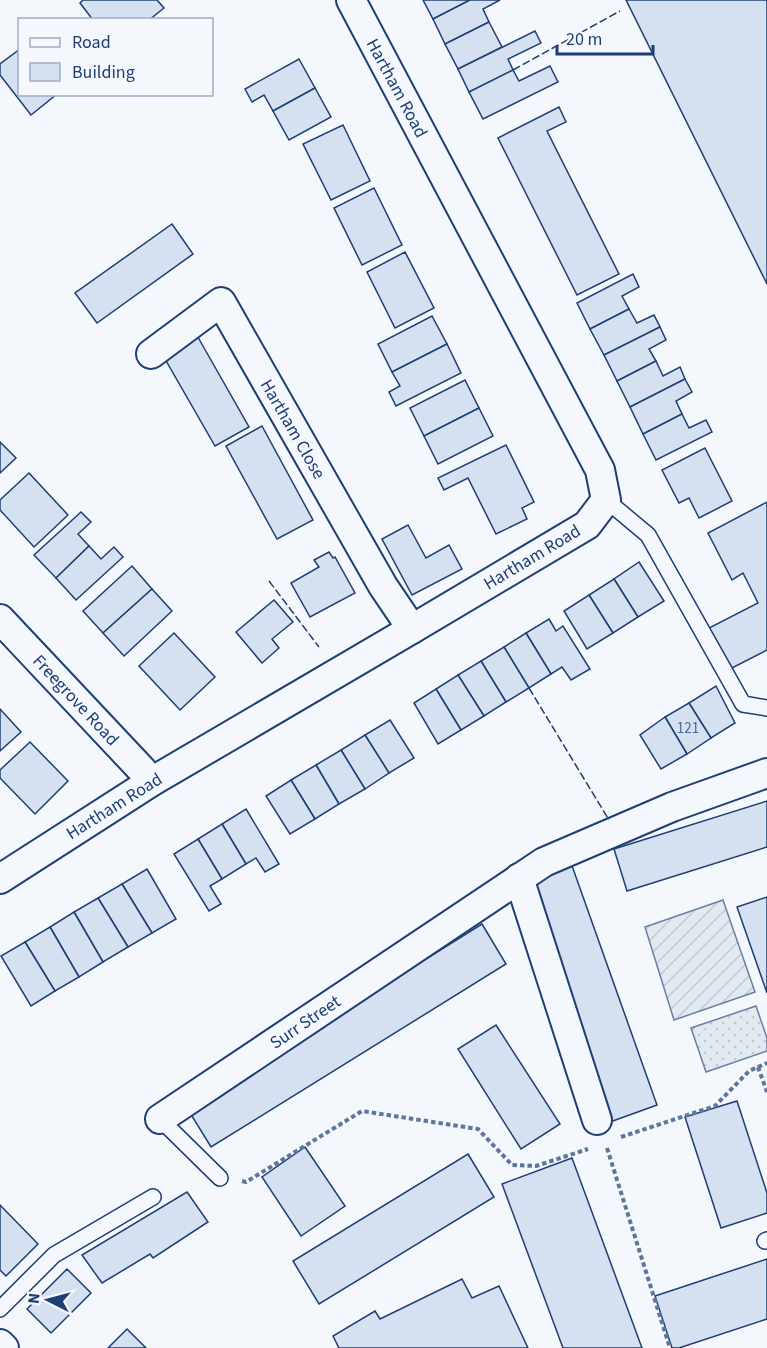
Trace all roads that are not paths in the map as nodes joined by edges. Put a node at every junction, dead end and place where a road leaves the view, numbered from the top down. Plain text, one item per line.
1 (351, 0) edge
2 (151, 354) dead end
3 (606, 500) junction
4 (0, 619) edge
5 (412, 629) junction
6 (767, 708) edge
7 (767, 773) edge
8 (151, 782) junction
9 (519, 878) junction
10 (0, 879) edge
11 (160, 1119) joint
12 (601, 1131) road end
13 (220, 1178) road end
14 (153, 1197) dead end
15 (0, 1309) edge
16 (0, 1344) edge
17 (4, 1348) edge

1 - 3 street, Hartham Road
2 - 5 street, Hartham Close
3 - 5 street, Hartham Road
3 - 6 lane
4 - 8 street, Freegrove Road
5 - 8 street, Hartham Road
7 - 9 street, Surr Street
8 - 10 street, Hartham Road
9 - 11 street, Surr Street
9 - 12 street
11 - 13 lane, Surr Street
14 - 15 lane
16 - 17 street

